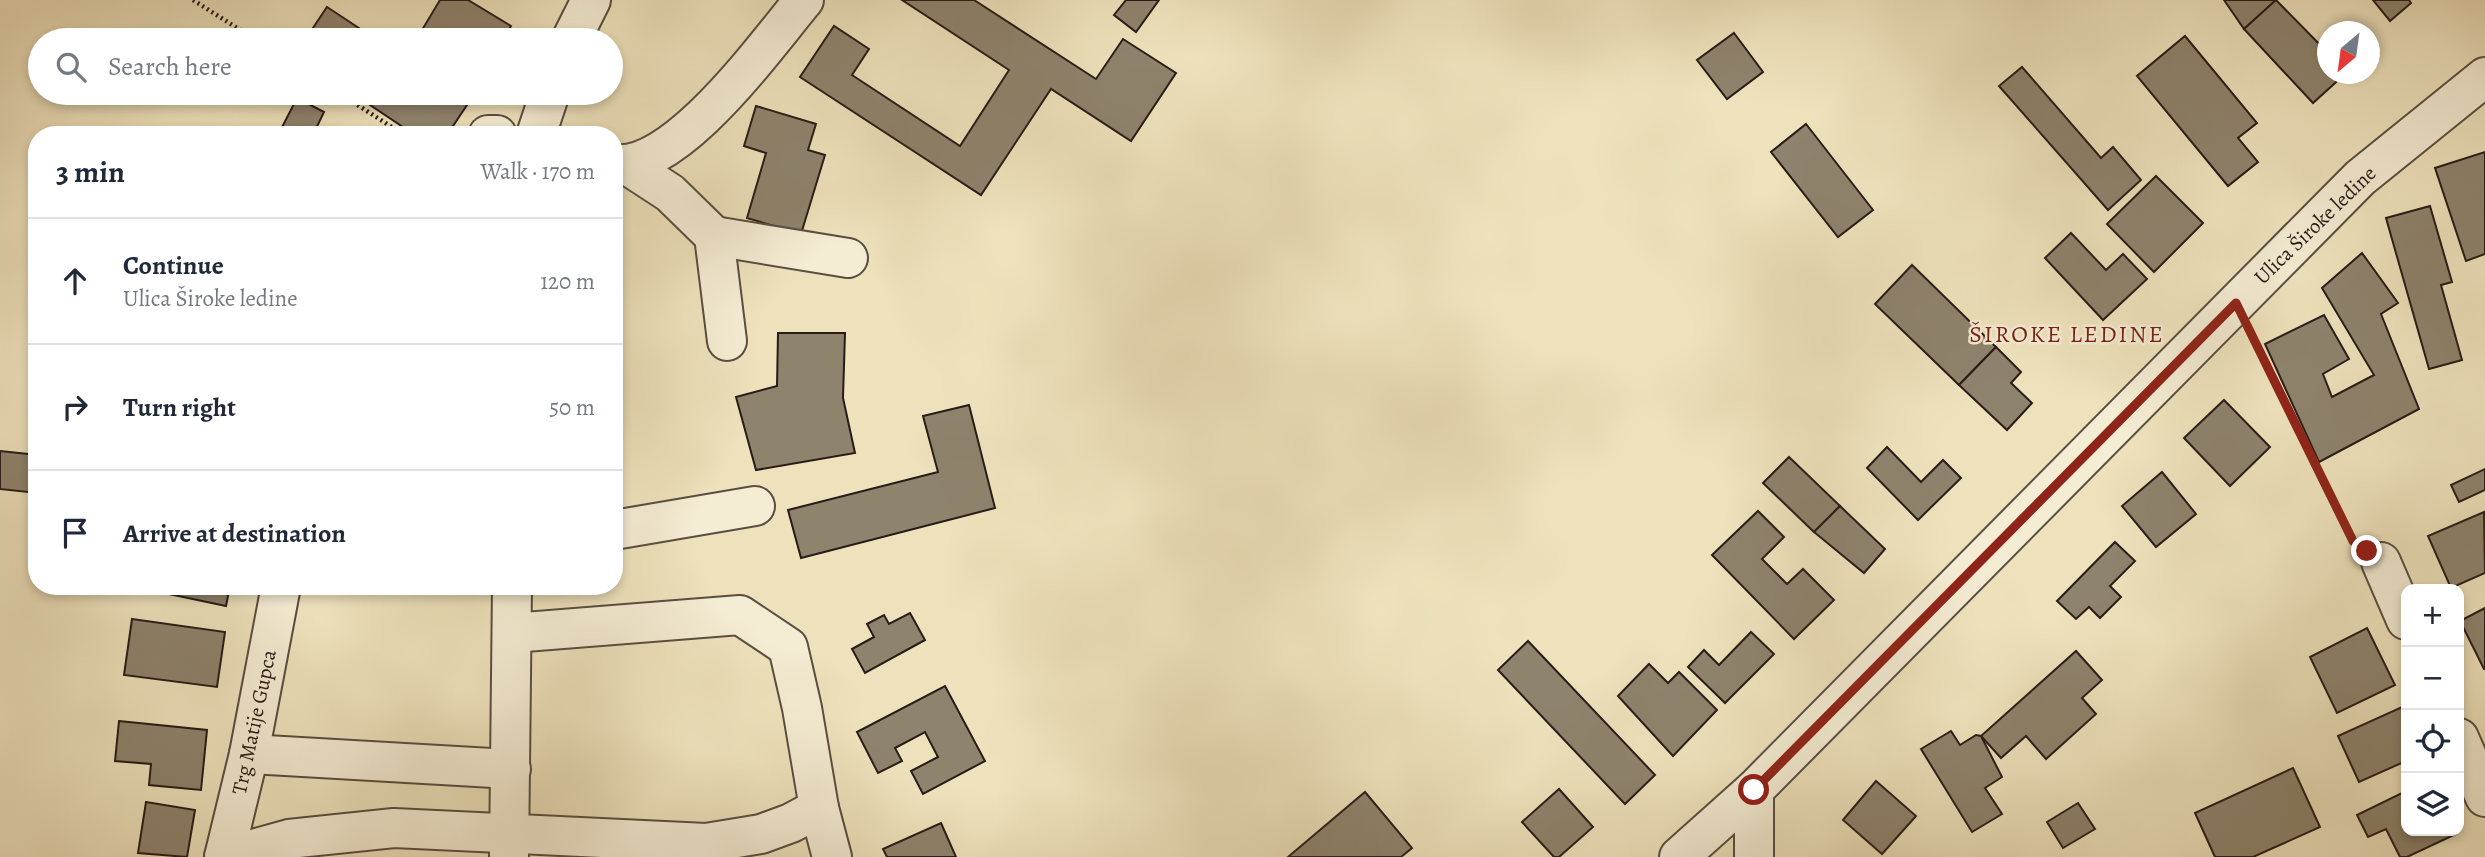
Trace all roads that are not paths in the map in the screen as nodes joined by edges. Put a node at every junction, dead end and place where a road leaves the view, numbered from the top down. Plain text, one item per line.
1 (591, 0) edge
2 (804, 0) edge
3 (577, 28) edge
4 (2485, 77) edge
5 (546, 105) edge
6 (539, 126) edge
7 (623, 163) edge
8 (623, 166) edge
9 (714, 236) junction
10 (848, 258) dead end
11 (727, 341) dead end
12 (755, 506) dead end
13 (623, 528) edge
14 (2381, 562) road end
15 (279, 595) edge
16 (512, 595) edge
17 (2401, 608) edge
18 (512, 633) junction
19 (2464, 749) edge
20 (249, 754) junction
21 (511, 769) junction
22 (1754, 790) junction
23 (2485, 797) edge
24 (819, 808) junction
25 (509, 845) edge
26 (224, 857) edge
27 (832, 857) edge
28 (1679, 857) edge
29 (1754, 857) edge

1 - 3 street
2 - 7 street
4 - 22 street, Ulica Široke ledine
5 - 6 street
8 - 9 street
9 - 10 street
9 - 11 street
12 - 13 street
14 - 17 street
15 - 20 street, Trg Matije Gupca
16 - 18 street
18 - 21 street
18 - 24 street
19 - 23 street
20 - 21 street
20 - 26 street, Trg Matije Gupca
21 - 25 street
22 - 28 street, Ulica Široke ledine
22 - 29 street
24 - 25 street, Trg Matije Gupca
24 - 27 street
25 - 26 street, Trg Matije Gupca

